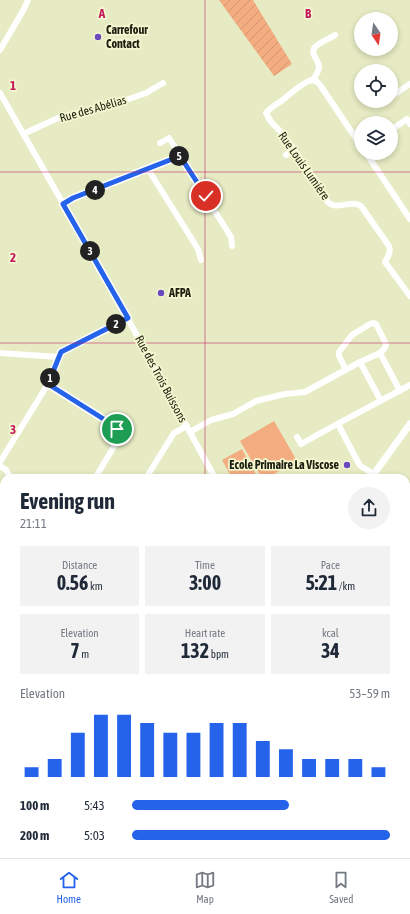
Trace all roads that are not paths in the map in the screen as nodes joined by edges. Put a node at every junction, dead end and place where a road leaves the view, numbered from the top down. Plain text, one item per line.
1 (28, 0) edge
2 (32, 0) edge
3 (24, 9) junction
4 (335, 35) dead end
5 (0, 50) edge
6 (313, 80) junction
7 (163, 83) dead end
8 (410, 84) edge
9 (398, 92) edge
10 (0, 93) edge
11 (410, 124) edge
12 (398, 126) edge
13 (23, 134) junction
14 (354, 136) edge
15 (160, 143) dead end
16 (294, 149) junction
17 (286, 155) dead end
18 (180, 156) junction
19 (371, 160) edge
20 (148, 169) junction
21 (63, 204) junction
22 (410, 219) edge
23 (232, 246) dead end
24 (201, 260) dead end
25 (410, 296) edge
26 (128, 318) junction
27 (0, 353) edge
28 (380, 353) junction
29 (59, 357) junction
30 (360, 362) junction
31 (346, 370) junction
32 (48, 384) junction
33 (410, 385) edge
34 (400, 390) junction
35 (381, 401) junction
36 (338, 424) junction
37 (187, 426) junction
38 (409, 427) edge
39 (190, 432) junction
40 (297, 437) dead end
41 (0, 462) edge
42 (0, 466) edge
43 (8, 474) edge
44 (98, 474) edge
45 (148, 474) edge
46 (213, 474) edge
47 (370, 474) edge
48 (374, 474) edge

1 - 3 street
2 - 3 street
3 - 5 street
4 - 6 street
6 - 14 street
6 - 16 street, Rue Louis Lumière
7 - 13 street, Rue des Abélias
8 - 9 street
10 - 13 street, Rue des Trois Buissons
11 - 12 street
13 - 21 street, Rue des Trois Buissons
15 - 18 street
16 - 17 street
16 - 25 street, Rue Louis Lumière
18 - 20 street
18 - 23 street
19 - 22 street
20 - 21 street
20 - 24 street
21 - 26 street, Rue des Trois Buissons
26 - 29 street
26 - 37 street, Rue des Trois Buissons
27 - 29 street
28 - 30 street
28 - 31 street
28 - 34 street
29 - 32 street
30 - 31 street
30 - 35 street
31 - 39 street
32 - 41 street
32 - 44 street
33 - 34 street
34 - 35 street
35 - 36 street
36 - 40 street
36 - 47 street
37 - 39 street, Rue des Trois Buissons
37 - 45 street
38 - 48 main road
39 - 46 street, Rue des Trois Buissons
42 - 43 street

